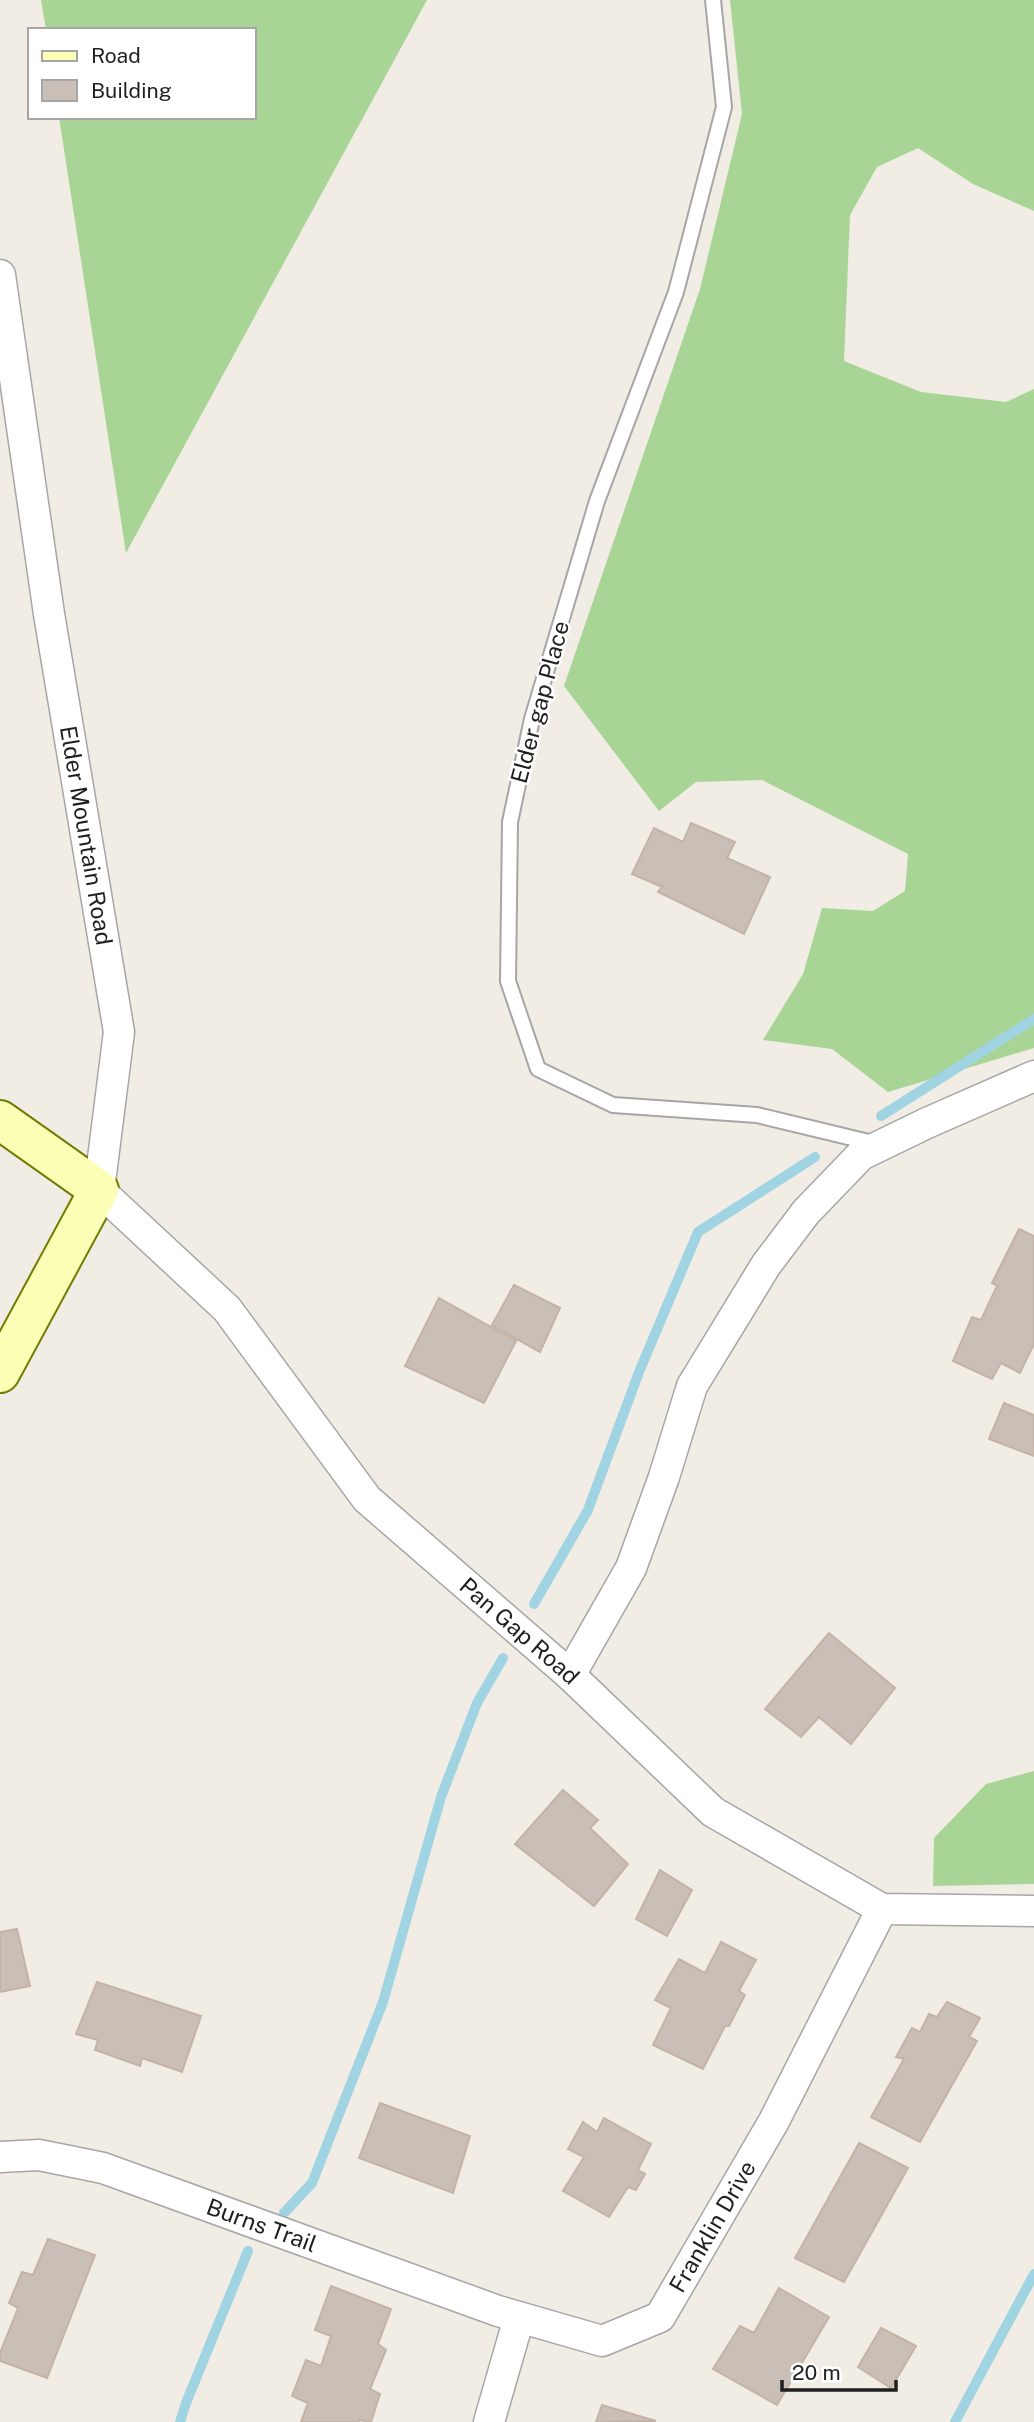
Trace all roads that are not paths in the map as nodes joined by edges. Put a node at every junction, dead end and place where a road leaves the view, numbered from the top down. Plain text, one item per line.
1 (713, 0) edge
2 (0, 275) edge
3 (1034, 1076) edge
4 (0, 1120) edge
5 (882, 1145) junction
6 (99, 1191) junction
7 (0, 1373) edge
8 (570, 1675) junction
9 (882, 1909) junction
10 (1034, 1911) edge
11 (0, 2157) edge
12 (519, 2318) junction
13 (489, 2422) edge

1 - 5 lane, Elder gap Place
2 - 6 street, Elder Mountain Road
3 - 5 street
4 - 6 street
5 - 8 street
6 - 7 street, Elder Mountain Road
6 - 8 street, Pan Gap Road
8 - 9 street, Pan Gap Road
9 - 10 street, Pan Gap Road
9 - 12 street, Franklin Drive
11 - 12 street, Burns Trail
12 - 13 street

